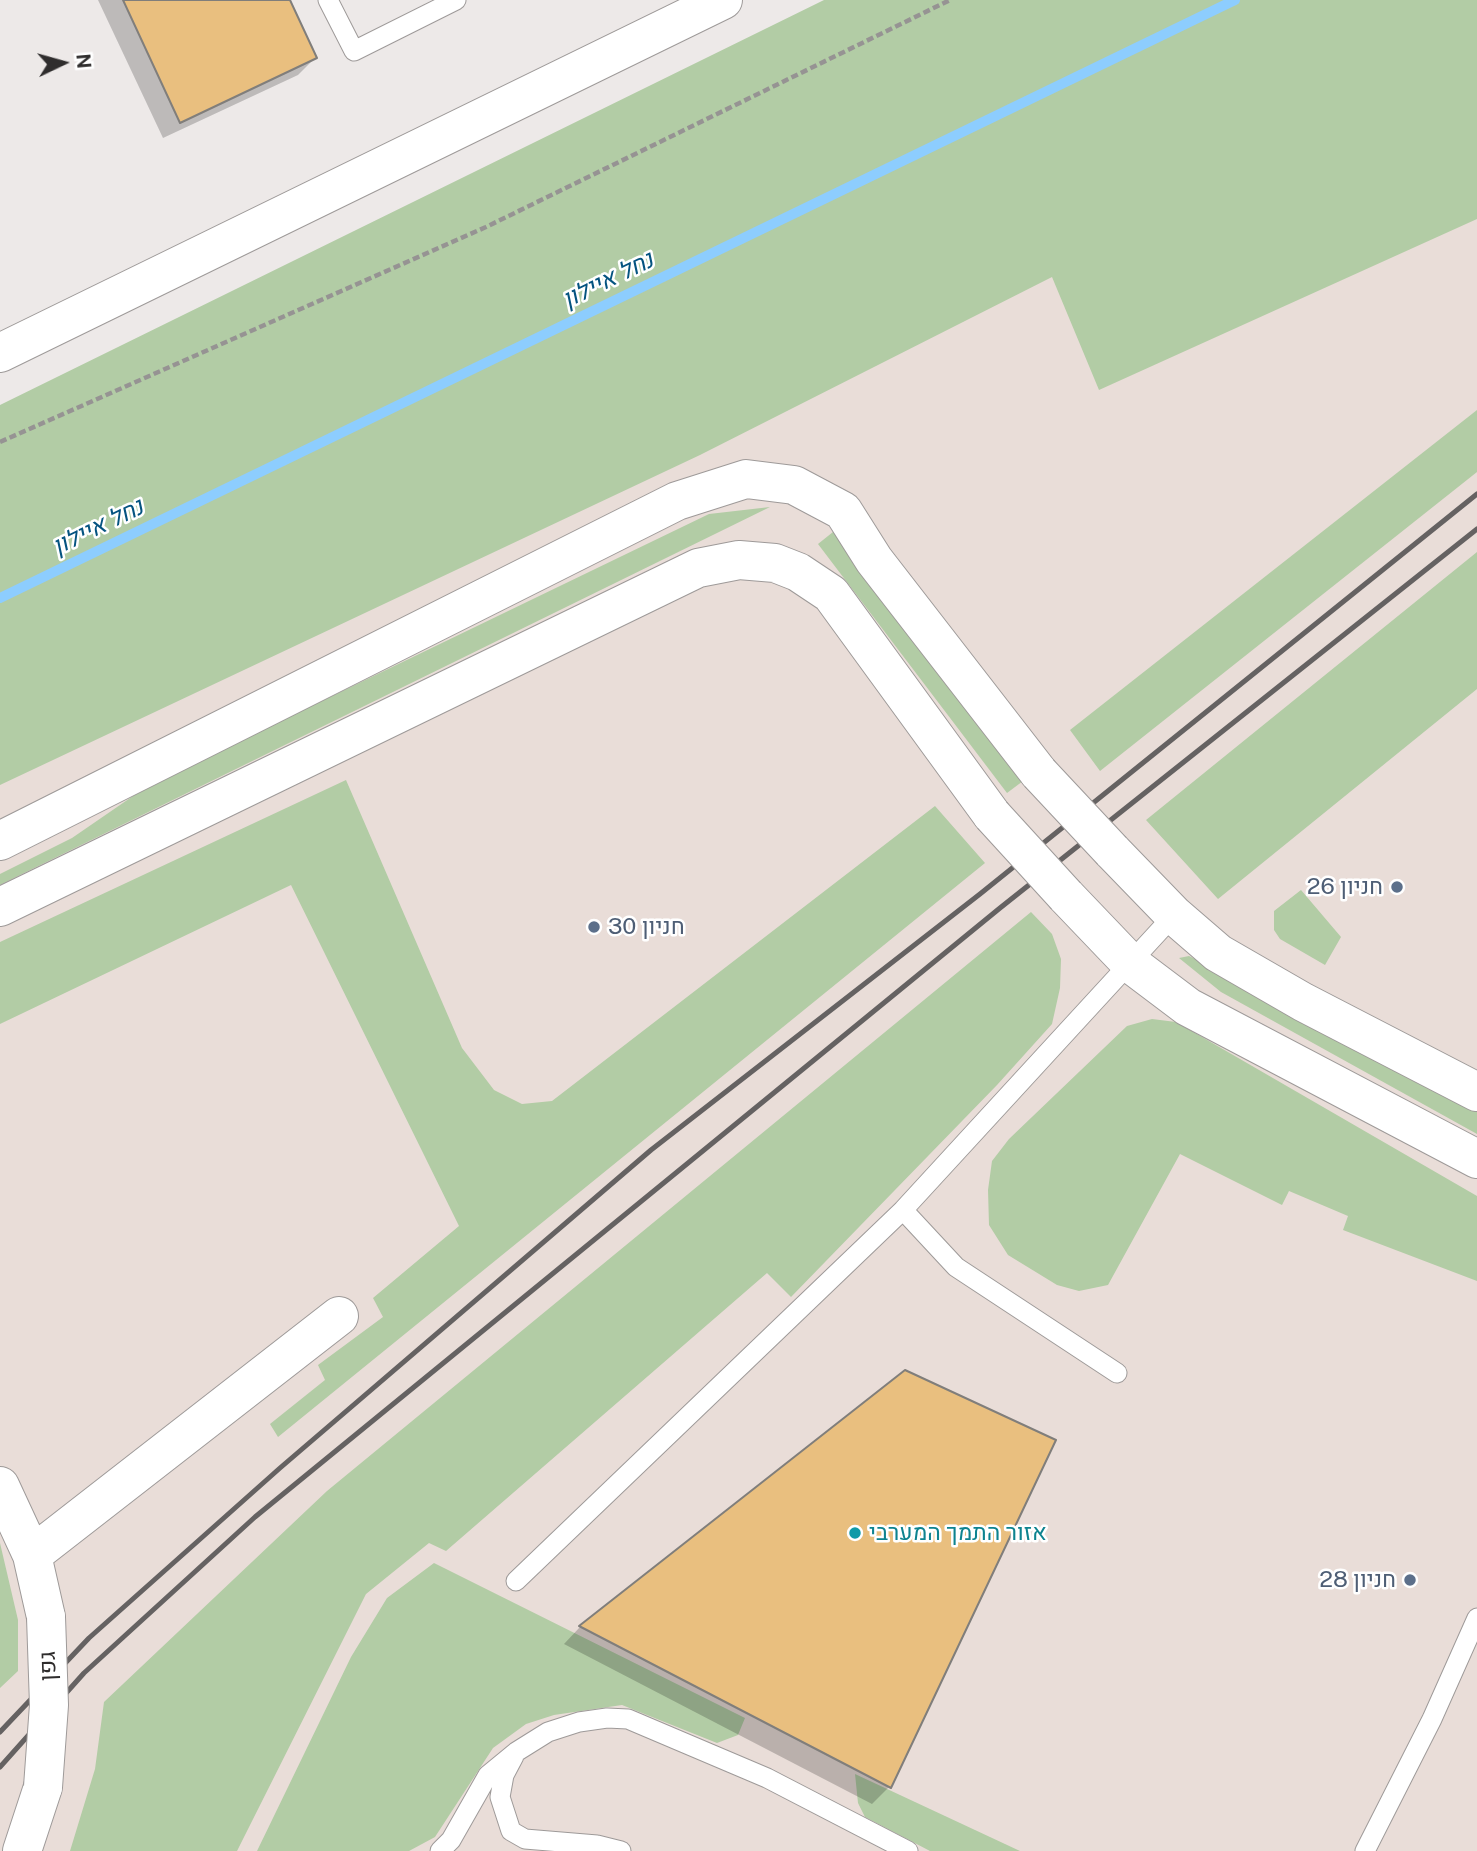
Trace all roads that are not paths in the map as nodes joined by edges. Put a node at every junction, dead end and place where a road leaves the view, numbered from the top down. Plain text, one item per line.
1 (328, 0) edge
2 (456, 0) edge
3 (723, 0) edge
4 (0, 353) edge
5 (0, 841) edge
6 (0, 907) edge
7 (1174, 915) junction
8 (1131, 964) junction
9 (1477, 1092) edge
10 (1477, 1158) edge
11 (903, 1210) junction
12 (339, 1316) dead end
13 (1117, 1373) dead end
14 (0, 1486) edge
15 (32, 1555) junction
16 (516, 1581) dead end
17 (1477, 1618) edge
18 (516, 1752) junction
19 (597, 1846) junction
20 (22, 1851) edge
21 (440, 1851) edge
22 (523, 1851) edge
23 (621, 1851) edge
24 (908, 1851) edge
25 (1365, 1851) edge

1 - 2 lane
3 - 4 street
5 - 7 street, bridge
6 - 8 street, bridge
7 - 8 lane
7 - 9 street
8 - 10 street
8 - 11 lane
11 - 13 lane
11 - 16 lane
12 - 15 street
14 - 15 street, גפן
15 - 20 street, גפן, bridge
17 - 25 lane
18 - 19 lane
18 - 21 lane
18 - 24 lane
19 - 22 lane
19 - 23 lane

